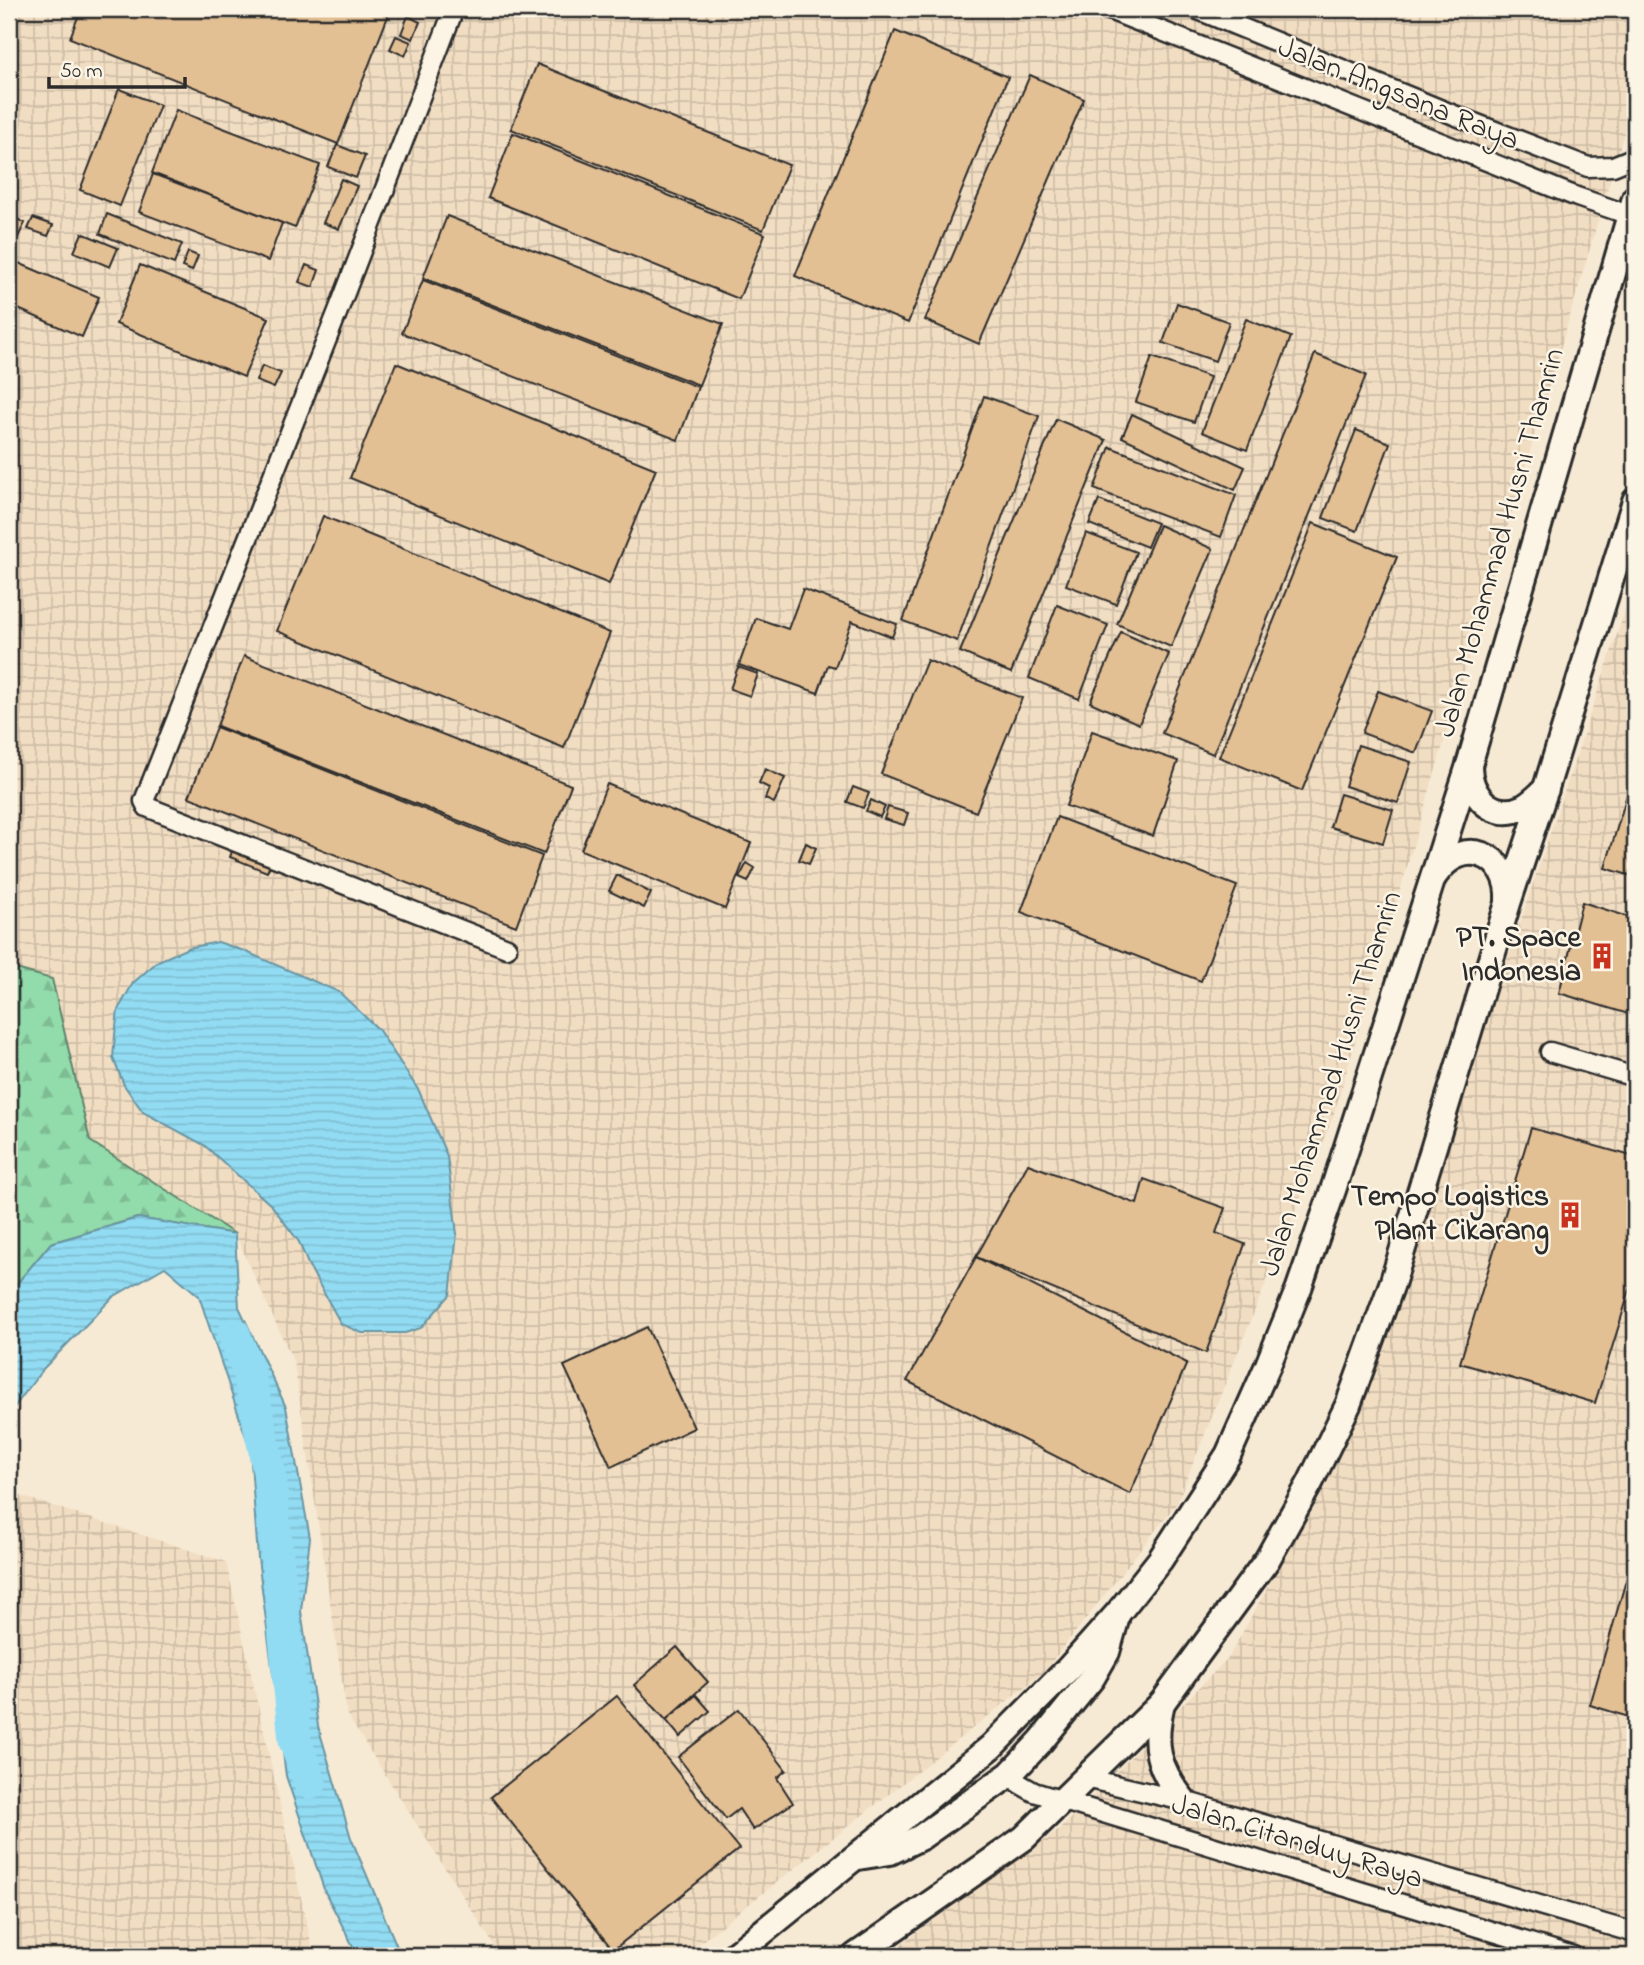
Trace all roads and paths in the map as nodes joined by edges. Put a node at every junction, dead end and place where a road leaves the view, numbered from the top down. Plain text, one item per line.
1 (454, 9) edge
2 (1107, 9) edge
3 (1196, 9) edge
4 (1635, 157) edge
5 (1631, 221) edge
6 (1635, 501) edge
7 (1469, 765) junction
8 (1546, 788) junction
9 (1433, 878) junction
10 (1508, 903) junction
11 (507, 948) dead end
12 (1550, 1052) dead end
13 (1635, 1077) edge
14 (1118, 1613) junction
15 (1162, 1703) junction
16 (1010, 1774) junction
17 (1085, 1778) junction
18 (1064, 1801) junction
19 (1184, 1801) junction
20 (857, 1857) junction
21 (1635, 1933) edge
22 (733, 1956) edge
23 (855, 1956) edge
24 (1573, 1956) edge

1 - 11 street
2 - 5 street, Jalan Angsana Raya
3 - 4 street, Jalan Angsana Raya
5 - 7 street, Jalan Mohammad Husni Thamrin
6 - 8 street
7 - 8 street
7 - 9 street, Jalan Mohammad Husni Thamrin
8 - 10 street
9 - 10 street
9 - 14 street, Jalan Mohammad Husni Thamrin
10 - 15 street
12 - 13 street
14 - 16 street, Jalan Mohammad Husni Thamrin
14 - 20 street, Jalan Mohammad Husni Thamrin
15 - 17 street
15 - 19 street
16 - 18 street, Jalan Citanduy Raya
16 - 20 street, Jalan Mohammad Husni Thamrin
17 - 18 street
17 - 19 street, Jalan Citanduy Raya
18 - 23 street
18 - 24 street, Jalan Citanduy Raya
19 - 21 street, Jalan Citanduy Raya
20 - 22 street, Jalan Mohammad Husni Thamrin

